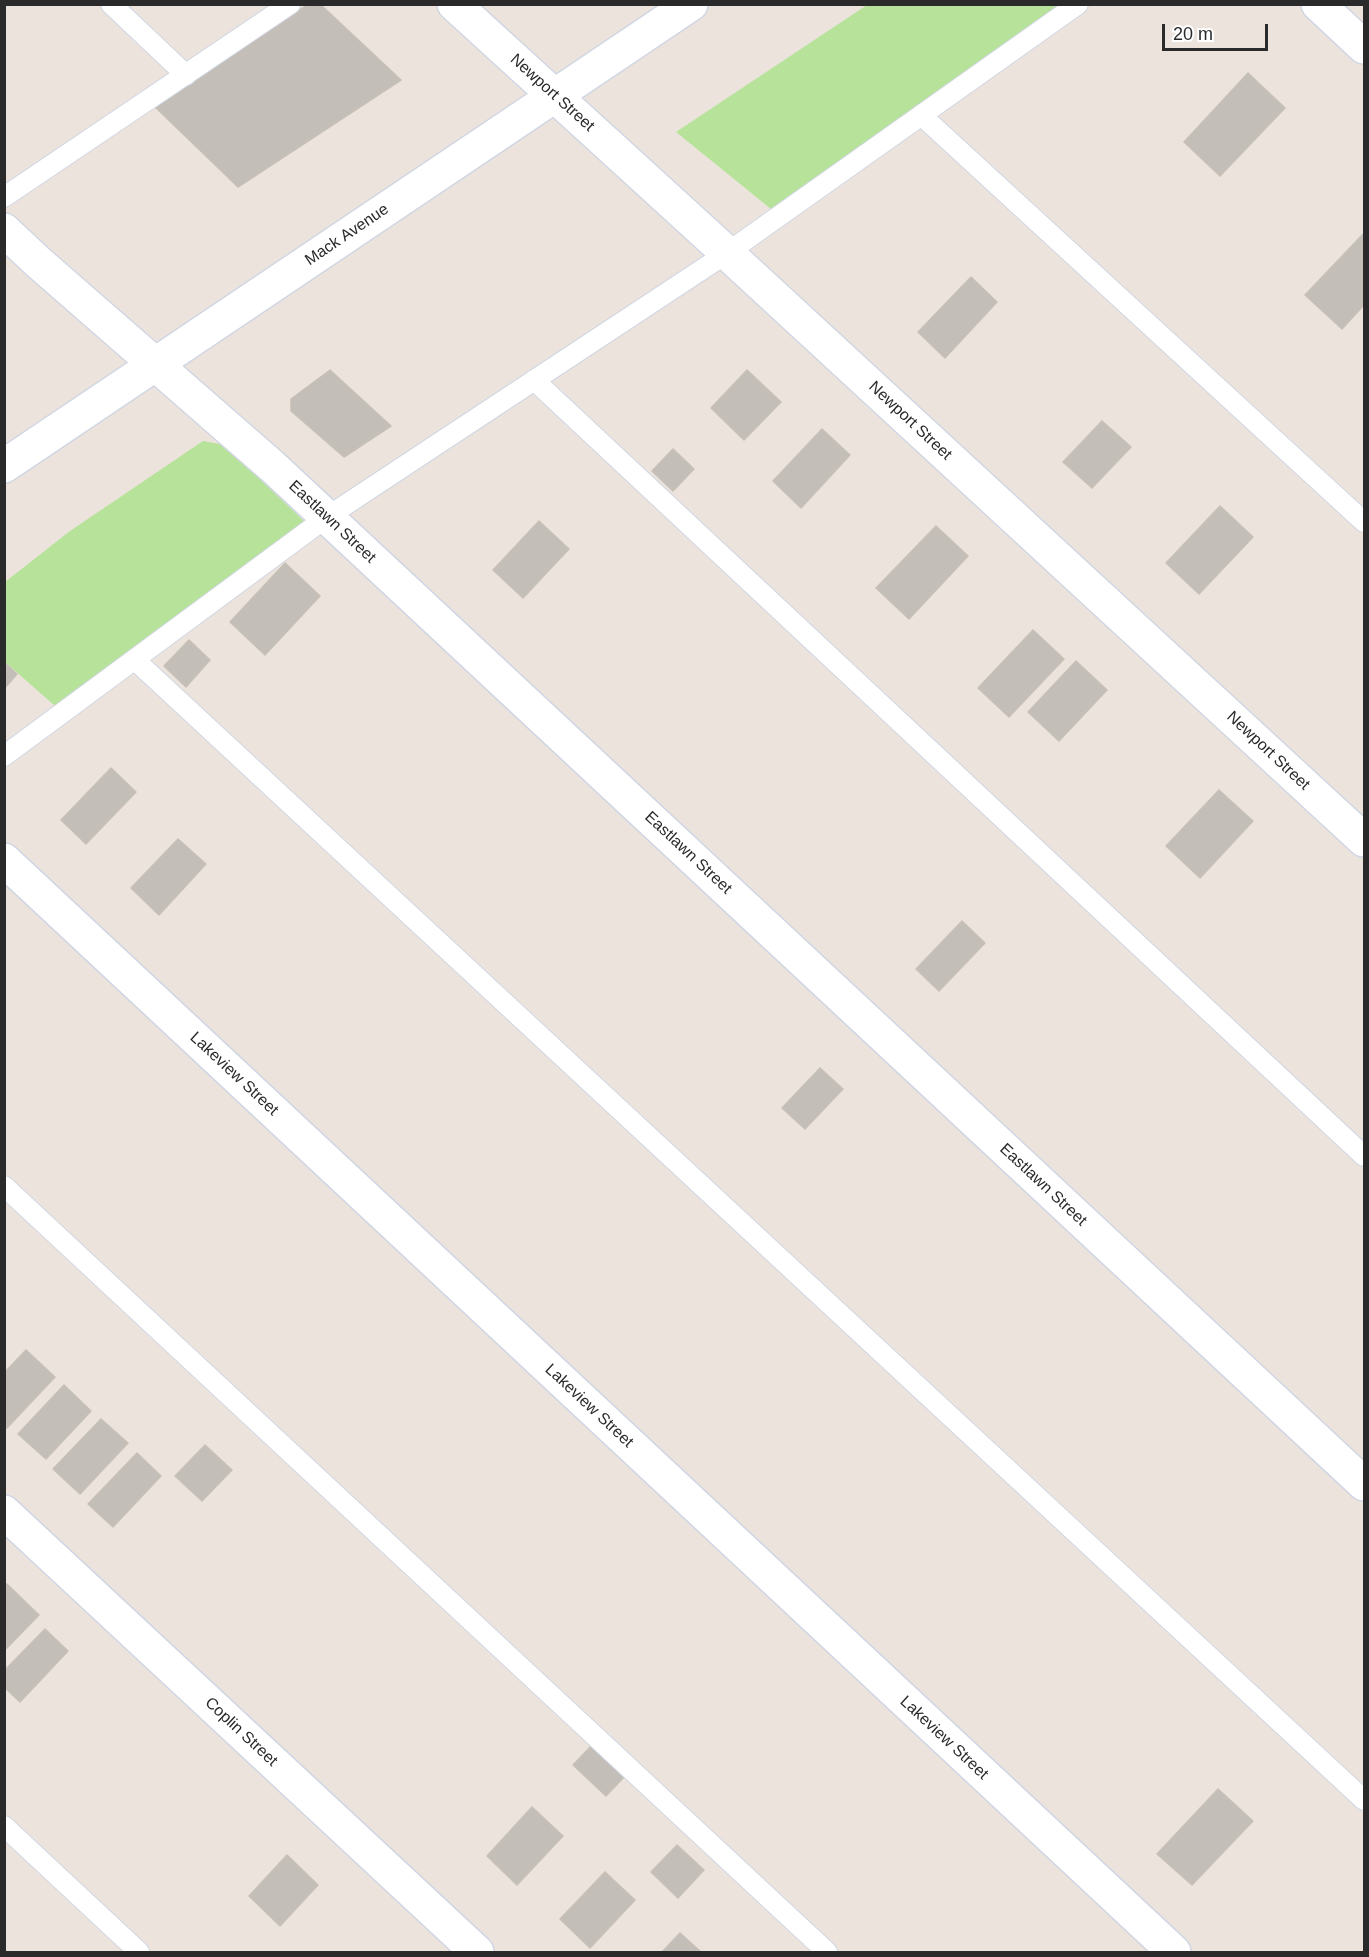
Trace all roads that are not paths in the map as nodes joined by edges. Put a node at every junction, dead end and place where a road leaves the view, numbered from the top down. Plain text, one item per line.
1 (111, 4) edge
2 (290, 4) edge
3 (454, 4) edge
4 (691, 4) edge
5 (1078, 4) edge
6 (1318, 4) edge
7 (1365, 47) edge
8 (186, 75) junction
9 (554, 96) junction
10 (921, 115) junction
11 (4, 197) edge
12 (4, 230) edge
13 (727, 253) junction
14 (155, 364) junction
15 (534, 380) junction
16 (4, 466) edge
17 (327, 517) junction
18 (1365, 522) edge
19 (135, 660) junction
20 (4, 756) edge
21 (1365, 840) edge
22 (4, 860) edge
23 (1365, 1156) edge
24 (4, 1186) edge
25 (1365, 1484) edge
26 (4, 1512) edge
27 (1365, 1800) edge
28 (4, 1826) edge
29 (139, 1953) edge
30 (477, 1953) edge
31 (827, 1953) edge
32 (1174, 1953) edge

1 - 8 lane
2 - 8 lane
3 - 9 street, Newport Street
4 - 9 street, Mack Avenue
5 - 10 lane
6 - 7 street
8 - 11 lane
9 - 13 street, Newport Street
9 - 14 street, Mack Avenue
10 - 13 lane
10 - 18 lane
12 - 14 street, Eastlawn Street
13 - 15 lane
13 - 21 street, Newport Street
14 - 16 street, Mack Avenue
14 - 17 street, Eastlawn Street
15 - 17 lane
15 - 23 lane
17 - 19 lane
17 - 25 street, Eastlawn Street
19 - 20 lane
19 - 27 lane
22 - 32 street, Lakeview Street
24 - 31 lane
26 - 30 street, Coplin Street
28 - 29 lane

